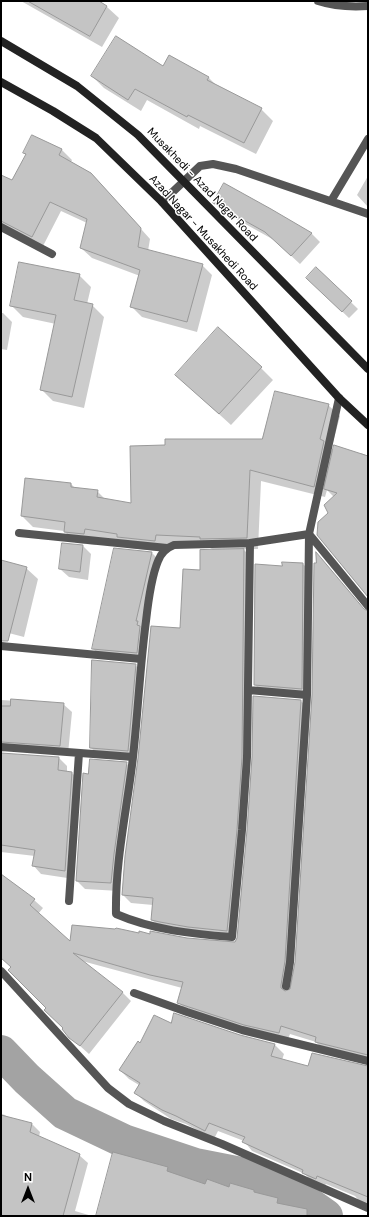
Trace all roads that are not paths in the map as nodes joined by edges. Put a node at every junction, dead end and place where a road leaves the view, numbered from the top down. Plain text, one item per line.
1 (318, 1) edge
2 (368, 6) edge
3 (1, 41) edge
4 (1, 82) edge
5 (368, 140) edge
6 (183, 182) junction
7 (331, 201) junction
8 (162, 202) junction
9 (368, 214) edge
10 (1, 227) edge
11 (52, 254) dead end
12 (368, 369) edge
13 (339, 398) junction
14 (368, 425) edge
15 (19, 533) dead end
16 (309, 534) junction
17 (250, 543) junction
18 (167, 548) junction
19 (368, 606) edge
20 (1, 646) edge
21 (141, 659) junction
22 (248, 690) junction
23 (307, 695) junction
24 (1, 747) edge
25 (80, 753) junction
26 (133, 756) junction
27 (69, 901) dead end
28 (1, 971) edge
29 (286, 986) dead end
30 (134, 993) dead end
31 (368, 1061) edge
32 (368, 1208) edge

1 - 2 street
3 - 6 main road, Musakhedi - Azad Nagar Road
4 - 8 main road, Azad Nagar - Musakhedi Road
5 - 7 street
6 - 7 street
6 - 8 street
6 - 12 main road, Musakhedi - Azad Nagar Road
7 - 9 street
8 - 13 main road, Azad Nagar - Musakhedi Road
10 - 11 street
13 - 14 main road, Azad Nagar - Musakhedi Road
13 - 16 street
15 - 18 street
16 - 17 street
16 - 19 street
16 - 23 street
17 - 18 street
17 - 22 street
18 - 21 street
20 - 21 street
21 - 26 street
22 - 23 street
22 - 26 street
23 - 29 street
24 - 25 street
25 - 26 street
25 - 27 street
28 - 32 street
30 - 31 street

